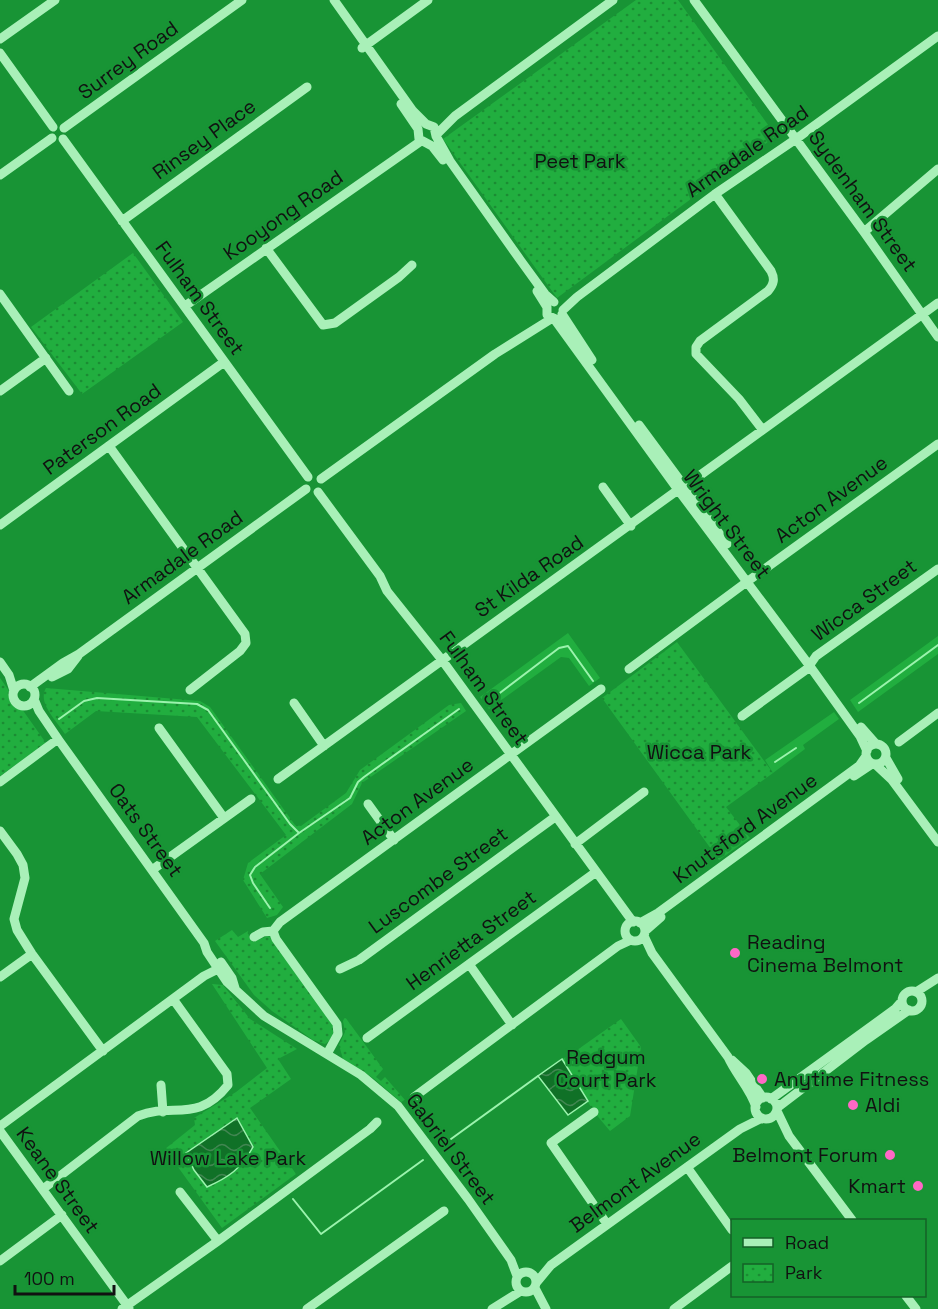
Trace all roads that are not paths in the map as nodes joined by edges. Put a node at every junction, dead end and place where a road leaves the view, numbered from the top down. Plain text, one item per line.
1 (55, 0) edge
2 (242, 0) edge
3 (327, 0) edge
4 (334, 0) edge
5 (428, 0) edge
6 (613, 0) edge
7 (694, 0) edge
8 (938, 36) edge
9 (0, 39) edge
10 (364, 46) junction
11 (0, 53) edge
12 (307, 87) dead end
13 (455, 116) junction
14 (53, 126) junction
15 (64, 128) junction
16 (424, 133) junction
17 (436, 135) junction
18 (52, 138) junction
19 (63, 139) junction
20 (796, 139) junction
21 (938, 169) edge
22 (0, 174) edge
23 (715, 194) junction
24 (122, 221) junction
25 (864, 232) junction
26 (266, 248) junction
27 (412, 266) dead end
28 (0, 294) edge
29 (938, 303) edge
30 (185, 306) junction
31 (555, 311) junction
32 (922, 315) junction
33 (938, 337) edge
34 (46, 358) junction
35 (224, 362) junction
36 (0, 391) edge
37 (69, 391) dead end
38 (762, 429) junction
39 (938, 444) edge
40 (109, 446) junction
41 (699, 476) dead end
42 (308, 477) junction
43 (321, 478) junction
44 (603, 487) dead end
45 (682, 488) junction
46 (306, 489) junction
47 (318, 492) junction
48 (0, 525) edge
49 (631, 526) junction
50 (938, 569) edge
51 (197, 570) junction
52 (750, 580) junction
53 (442, 660) junction
54 (0, 662) edge
55 (811, 663) junction
56 (629, 669) dead end
57 (9, 675) junction
58 (601, 689) dead end
59 (190, 690) dead end
60 (14, 691) junction
61 (30, 691) junction
62 (294, 703) dead end
63 (25, 706) junction
64 (938, 713) edge
65 (742, 716) dead end
66 (159, 728) dead end
67 (58, 739) junction
68 (899, 742) dead end
69 (876, 744) junction
70 (324, 746) junction
71 (510, 755) junction
72 (886, 758) junction
73 (870, 759) junction
74 (278, 779) dead end
75 (0, 782) edge
76 (644, 792) dead end
77 (251, 799) dead end
78 (368, 804) dead end
79 (555, 817) junction
80 (224, 818) junction
81 (0, 831) edge
82 (938, 833) edge
83 (394, 840) junction
84 (938, 842) edge
85 (574, 844) junction
86 (152, 870) junction
87 (596, 872) junction
88 (273, 932) junction
89 (635, 932) junction
90 (254, 937) dead end
91 (32, 954) junction
92 (469, 964) junction
93 (219, 965) junction
94 (340, 969) dead end
95 (0, 977) edge
96 (938, 978) edge
97 (938, 985) edge
98 (916, 992) junction
99 (173, 999) junction
100 (902, 1001) junction
101 (921, 1002) junction
102 (909, 1010) junction
103 (512, 1024) junction
104 (367, 1038) dead end
105 (103, 1051) junction
106 (327, 1054) junction
107 (728, 1057) junction
108 (161, 1085) dead end
109 (414, 1097) dead end
110 (767, 1098) junction
111 (756, 1108) junction
112 (777, 1110) junction
113 (163, 1112) junction
114 (594, 1112) dead end
115 (764, 1119) junction
116 (377, 1122) dead end
117 (0, 1126) edge
118 (740, 1129) junction
119 (0, 1131) edge
120 (789, 1136) junction
121 (687, 1167) junction
122 (43, 1189) junction
123 (180, 1192) dead end
124 (444, 1211) dead end
125 (62, 1215) junction
126 (851, 1219) edge
127 (607, 1224) junction
128 (731, 1229) edge
129 (218, 1241) junction
130 (0, 1261) edge
131 (731, 1267) edge
132 (526, 1282) junction
133 (907, 1297) edge
134 (543, 1306) edge
135 (126, 1308) edge
136 (307, 1309) edge
137 (492, 1309) edge
138 (674, 1309) edge
139 (916, 1309) edge

1 - 9 street
2 - 15 street, Surrey Road
3 - 10 street, Wright Street
4 - 10 street, Wright Street
5 - 10 street
6 - 13 street, Kooyong Road
7 - 20 street, Sydenham Street
8 - 20 street, Armadale Road
10 - 16 street, Wright Street
11 - 14 street
12 - 24 street, Rinsey Place
13 - 16 street, Kooyong Road
13 - 17 street, Kooyong Road
14 - 15 street
14 - 18 street
15 - 19 street
16 - 17 street, Wright Street
16 - 26 street, Kooyong Road
16 - 31 street, Wright Street
17 - 31 street, Wright Street
18 - 19 street
18 - 22 street
19 - 24 street, Fulham Street
20 - 23 street, Armadale Road
20 - 25 street, Sydenham Street
21 - 25 street
23 - 31 street, Armadale Road
23 - 38 street
24 - 30 street, Fulham Street
25 - 32 street, Sydenham Street
26 - 27 street
26 - 30 street, Kooyong Road
28 - 34 street
29 - 32 street
30 - 35 street, Fulham Street
31 - 43 street, Armadale Road
31 - 45 street, Wright Street
32 - 33 street, Sydenham Street
32 - 38 street
34 - 36 street
34 - 37 street
35 - 40 street, Paterson Road
35 - 42 street, Fulham Street
38 - 41 street
39 - 52 street, Acton Avenue
40 - 48 street, Paterson Road
40 - 51 street
42 - 43 street
42 - 46 street
43 - 47 street
44 - 49 street
45 - 49 street, St Kilda Road
45 - 52 street, Wright Street
46 - 47 street
46 - 51 street, Armadale Road
47 - 53 street, Fulham Street
49 - 53 street, St Kilda Road
50 - 55 street, Wicca Street
51 - 59 street
51 - 61 street, Armadale Road
52 - 55 street, Wright Street
52 - 56 street, Acton Avenue
53 - 70 street, St Kilda Road
53 - 71 street, Fulham Street
54 - 57 street, Oats Street
55 - 65 street, Wicca Street
55 - 69 street, Wright Street
55 - 73 street, Wright Street
57 - 60 street, Oats Street
57 - 61 street, Oats Street
58 - 71 street, Acton Avenue
60 - 61 street
60 - 63 street, Oats Street
61 - 63 street
61 - 67 street, Oats Street
62 - 70 street
63 - 67 street, Oats Street
64 - 68 street
66 - 80 street
67 - 75 street
67 - 86 street, Oats Street
69 - 72 street, Wright Street
69 - 73 street
70 - 74 street, St Kilda Road
71 - 79 street, Fulham Street
71 - 83 street, Acton Avenue
72 - 73 street
72 - 82 street, Wright Street
73 - 84 street, Wright Street
73 - 89 street, Knutsford Avenue
76 - 85 street
77 - 80 street
78 - 83 street
79 - 85 street, Fulham Street
79 - 94 street, Luscombe Street
80 - 86 street
81 - 91 street
83 - 88 street, Acton Avenue
85 - 87 street, Fulham Street
86 - 93 street, Oats Street
87 - 89 street, Fulham Street
87 - 92 street, Henrietta Street
88 - 90 street, Acton Avenue
88 - 106 street
89 - 103 street, Knutsford Avenue
89 - 107 street, Fulham Street
91 - 95 street
91 - 105 street
92 - 103 street
92 - 104 street, Henrietta Street
93 - 99 street
93 - 106 street, Gabriel Street
96 - 98 street, Belmont Avenue
97 - 101 street, Belmont Avenue
98 - 100 street, Belmont Avenue
98 - 101 street
99 - 105 street
99 - 113 street
100 - 102 street
100 - 110 street, Belmont Avenue
101 - 102 street, Belmont Avenue
102 - 112 street, Belmont Avenue
103 - 109 street, Knutsford Avenue
105 - 117 street
106 - 132 street, Gabriel Street
107 - 110 street, Fulham Street
107 - 111 street, Fulham Street
108 - 113 street
110 - 111 street, Belmont Avenue
110 - 112 street
111 - 115 street
111 - 118 street, Belmont Avenue
112 - 115 street, Belmont Avenue
112 - 120 street
113 - 122 street
114 - 127 street
115 - 118 street, Belmont Avenue
115 - 120 street
116 - 129 street
118 - 121 street, Belmont Avenue
119 - 122 street, Keane Street
120 - 126 street
121 - 127 street, Belmont Avenue
121 - 128 street
122 - 125 street, Keane Street
123 - 129 street
124 - 136 street
125 - 130 street
125 - 135 street, Keane Street
127 - 132 street, Belmont Avenue
129 - 135 street
131 - 138 street
132 - 134 street, Gabriel Street
132 - 137 street
133 - 139 street

